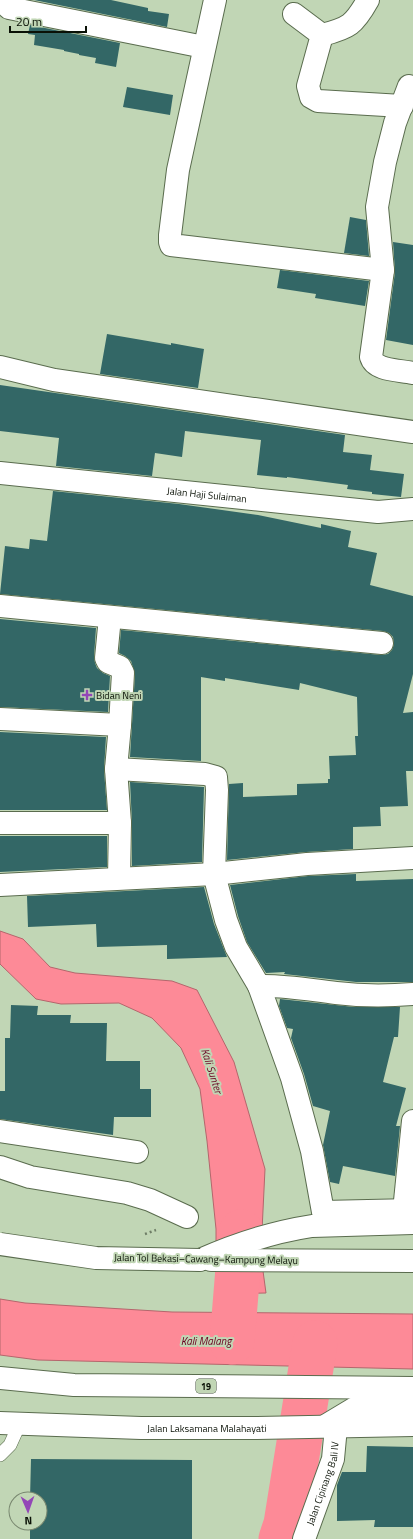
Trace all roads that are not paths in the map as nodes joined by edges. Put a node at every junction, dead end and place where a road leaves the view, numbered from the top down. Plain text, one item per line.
1 (2, 0) edge
2 (215, 0) edge
3 (368, 0) edge
4 (294, 14) dead end
5 (322, 35) junction
6 (204, 46) junction
7 (409, 86) dead end
8 (402, 106) junction
9 (383, 270) junction
10 (0, 367) edge
11 (413, 373) edge
12 (413, 432) edge
13 (0, 473) edge
14 (413, 509) edge
15 (0, 606) edge
16 (110, 617) junction
17 (382, 643) dead end
18 (0, 719) edge
19 (120, 725) junction
20 (116, 770) junction
21 (0, 822) edge
22 (120, 823) junction
23 (413, 858) edge
24 (214, 874) junction
25 (119, 878) junction
26 (0, 885) edge
27 (259, 986) junction
28 (413, 994) edge
29 (413, 1121) edge
30 (0, 1131) edge
31 (137, 1152) dead end
32 (0, 1167) edge
33 (410, 1215) edge
34 (187, 1217) dead end
35 (0, 1244) edge
36 (200, 1260) junction
37 (413, 1261) edge
38 (0, 1378) edge
39 (413, 1388) edge
40 (413, 1407) edge
41 (10, 1423) edge
42 (413, 1425) edge
43 (325, 1427) junction
44 (0, 1455) edge
45 (304, 1539) edge

1 - 6 main road
2 - 6 main road
3 - 5 main road
4 - 5 main road
5 - 8 main road
6 - 9 main road
7 - 8 main road
8 - 9 main road
9 - 11 main road
10 - 12 main road
13 - 14 main road, Jalan Haji Sulaiman
15 - 16 main road
16 - 17 main road
16 - 19 main road
18 - 19 main road
19 - 20 main road
20 - 22 main road
20 - 24 main road
21 - 22 main road
22 - 25 main road
23 - 24 main road
24 - 25 main road
24 - 27 main road
25 - 26 main road
27 - 28 main road
27 - 33 main road
29 - 33 main road
30 - 31 main road
32 - 34 main road
33 - 36 main road
35 - 36 main road, Jalan Tol Bekasi–Cawang–Kampung Melayu, bridge
36 - 37 main road, Jalan Tol Bekasi–Cawang–Kampung Melayu
38 - 39 main road, 19
40 - 43 main road
41 - 43 main road, Jalan Laksamana Malahayati
41 - 44 lane
42 - 43 main road, Jalan Laksamana Malahayati
43 - 45 main road, Jalan Cipinang Bali IV

